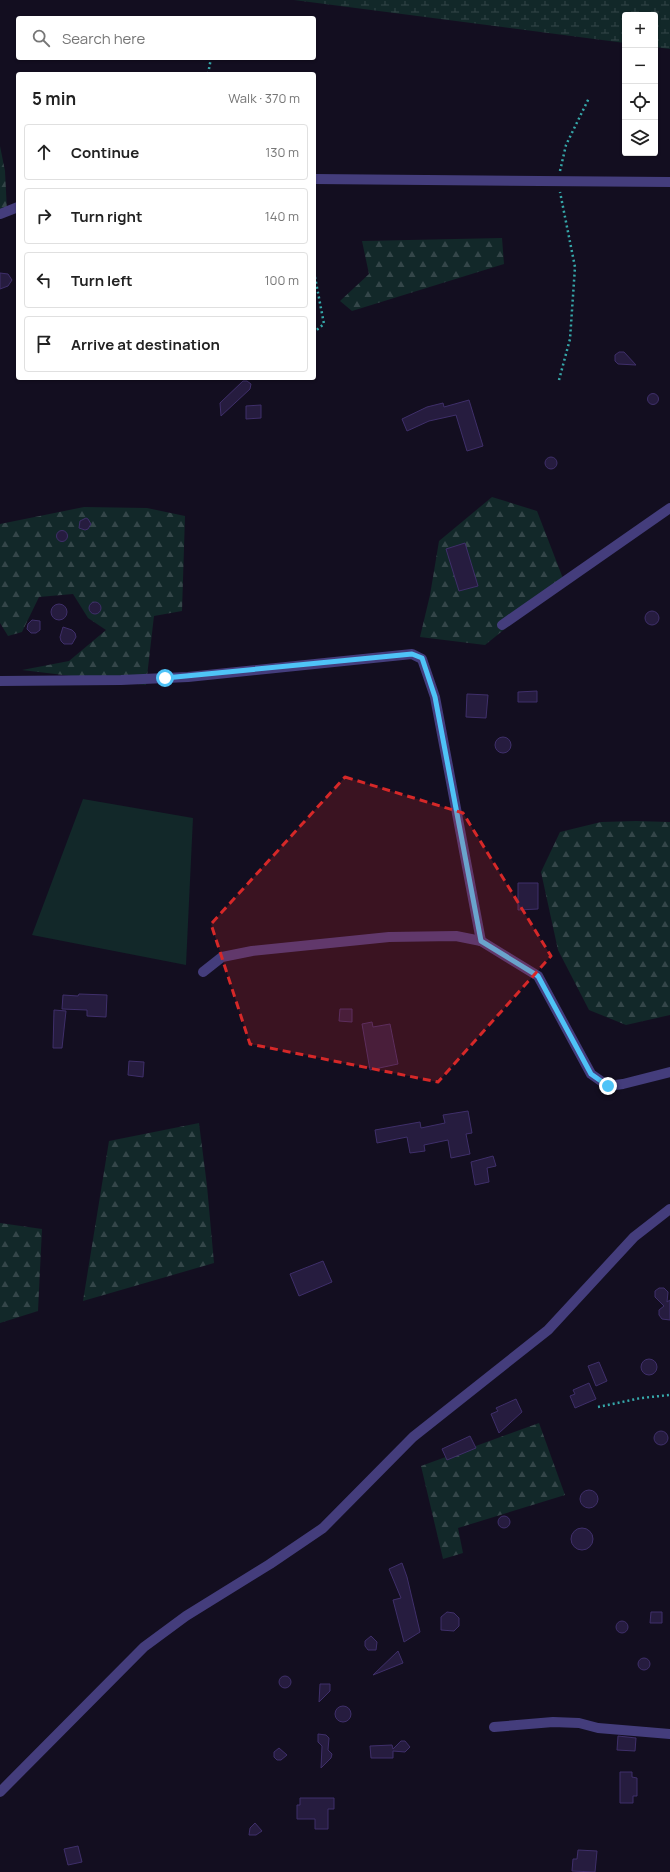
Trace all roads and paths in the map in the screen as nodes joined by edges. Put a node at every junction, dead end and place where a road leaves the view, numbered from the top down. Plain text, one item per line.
1 (210, 60) edge
2 (208, 72) edge
3 (589, 98) dead end
4 (316, 179) edge
5 (558, 182) junction
6 (670, 182) edge
7 (16, 208) edge
8 (0, 214) edge
9 (316, 282) edge
10 (316, 330) edge
11 (559, 380) dead end
12 (670, 508) edge
13 (502, 625) dead end
14 (0, 681) edge
15 (481, 941) junction
16 (203, 972) dead end
17 (670, 1072) edge
18 (670, 1209) edge
19 (670, 1395) edge
20 (598, 1407) dead end
21 (494, 1727) dead end
22 (670, 1734) edge
23 (2, 1786) edge

1 - 2 path
3 - 5 path
4 - 5 street
5 - 6 street
5 - 11 path
7 - 8 street
9 - 10 path
12 - 13 street
14 - 15 street
15 - 16 street
15 - 17 street
18 - 23 street
19 - 20 path
21 - 22 street

